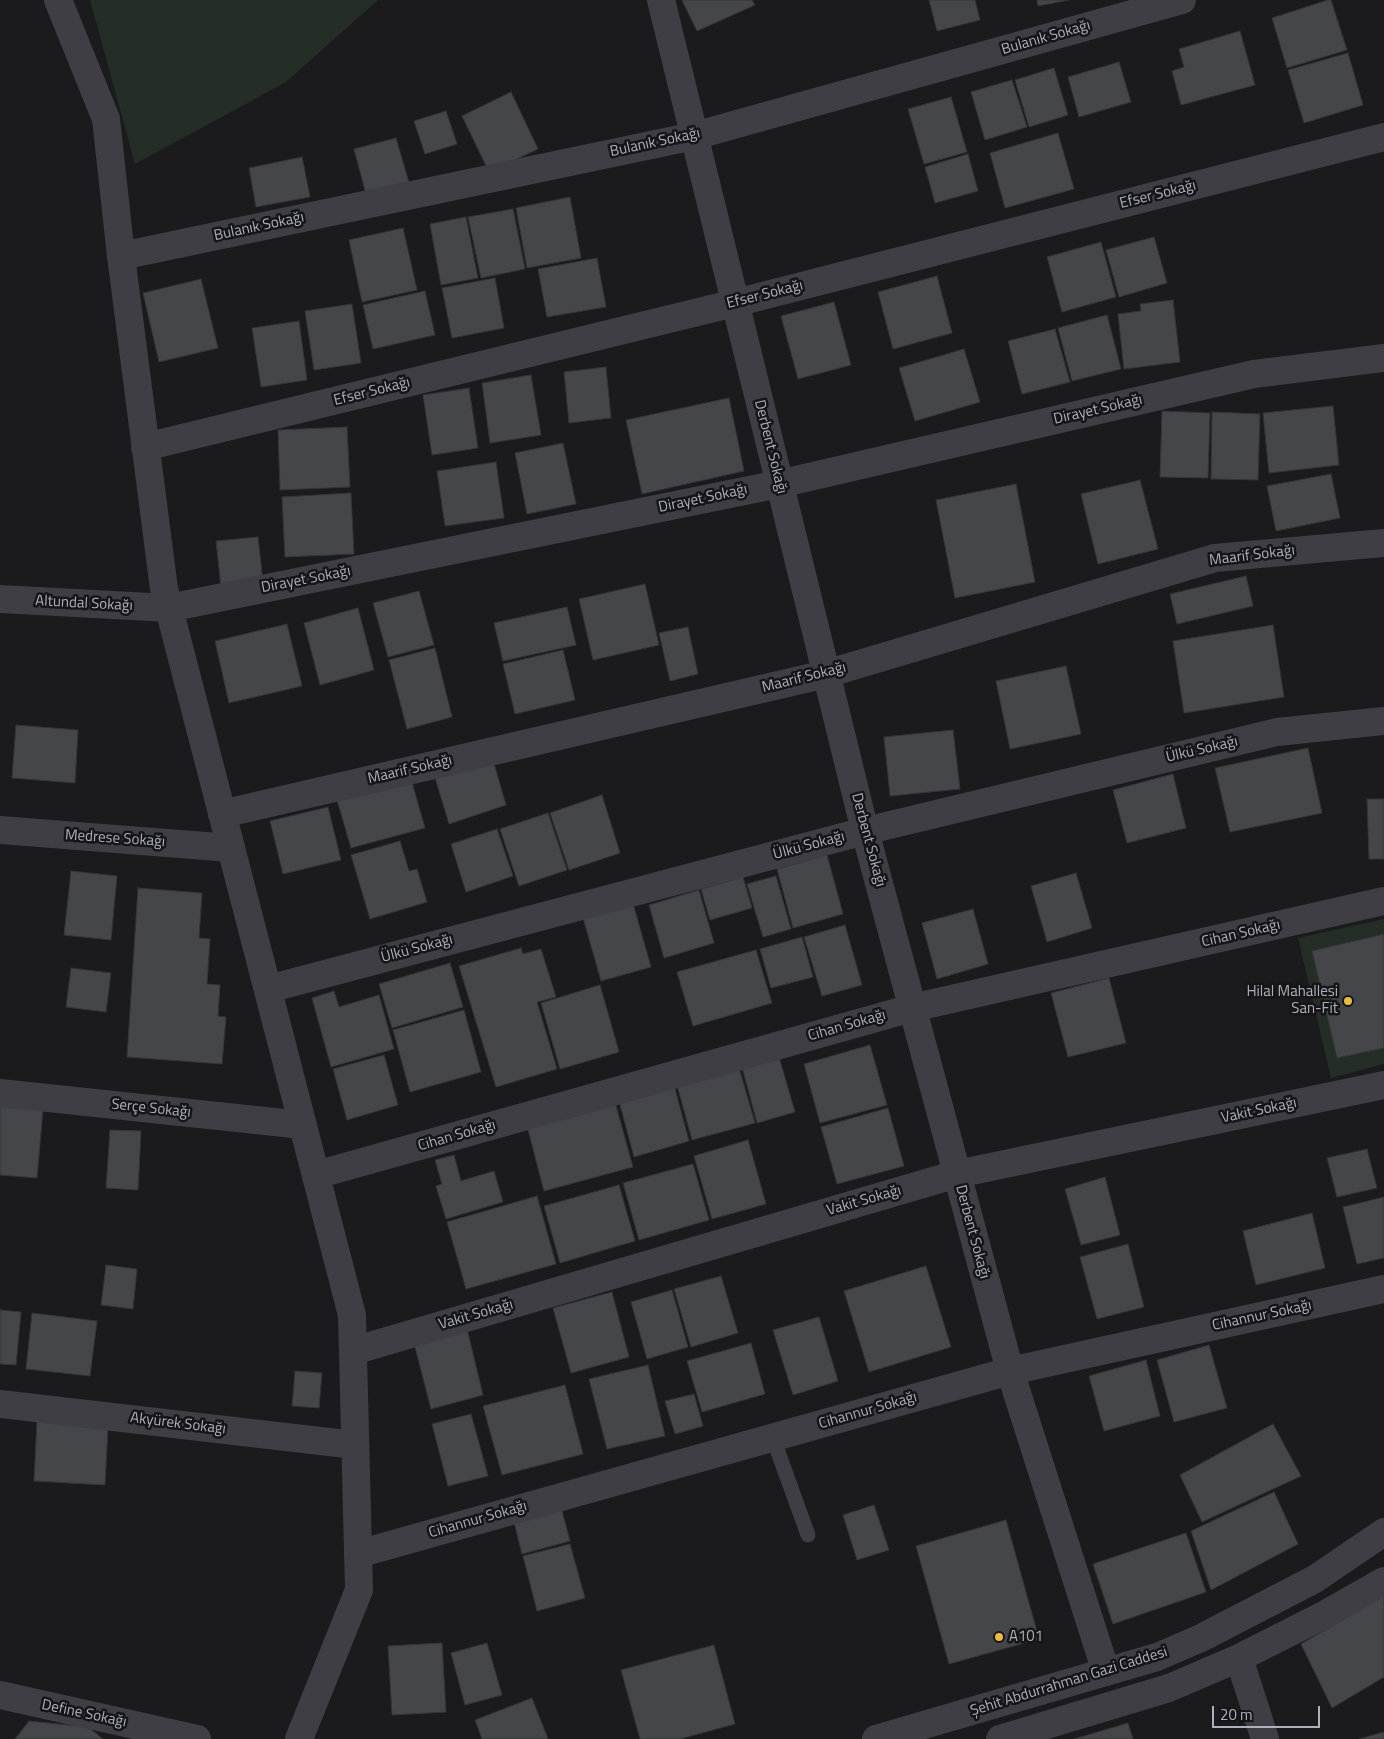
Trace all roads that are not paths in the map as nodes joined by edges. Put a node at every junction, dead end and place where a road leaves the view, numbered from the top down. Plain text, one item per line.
1 (58, 0) edge
2 (661, 0) edge
3 (1182, 0) edge
4 (1125, 8) edge
5 (694, 136) junction
6 (1384, 137) edge
7 (121, 256) junction
8 (735, 303) junction
9 (1384, 358) edge
10 (145, 448) junction
11 (779, 484) junction
12 (1384, 543) edge
13 (0, 599) edge
14 (169, 608) junction
15 (826, 674) junction
16 (1384, 721) edge
17 (222, 814) junction
18 (0, 830) edge
19 (865, 831) junction
20 (231, 848) junction
21 (1384, 901) edge
22 (268, 989) junction
23 (912, 1008) junction
24 (1384, 1085) edge
25 (0, 1093) edge
26 (303, 1125) junction
27 (957, 1174) junction
28 (316, 1175) junction
29 (1384, 1289) edge
30 (353, 1351) junction
31 (1010, 1371) junction
32 (0, 1404) edge
33 (773, 1438) junction
34 (355, 1445) junction
35 (1384, 1532) edge
36 (808, 1534) dead end
37 (358, 1554) junction
38 (1384, 1580) edge
39 (1239, 1658) junction
40 (1106, 1672) junction
41 (0, 1695) edge
42 (197, 1739) edge
43 (299, 1739) edge
44 (876, 1739) edge
45 (1000, 1739) edge
46 (1265, 1739) edge

1 - 7 street
2 - 5 street, Derbent Sokağı
3 - 4 street, Bulanık Sokağı
4 - 5 street, Bulanık Sokağı
5 - 7 street, Bulanık Sokağı
5 - 8 street, Derbent Sokağı
6 - 8 street, Efser Sokağı
7 - 10 street
8 - 10 street, Efser Sokağı
8 - 11 street, Derbent Sokağı
9 - 11 street, Dirayet Sokağı
10 - 14 street
11 - 14 street, Dirayet Sokağı
11 - 15 street, Derbent Sokağı
12 - 15 street, Maarif Sokağı
13 - 14 street, Altundal Sokağı
14 - 17 street
15 - 17 street, Maarif Sokağı
15 - 19 street, Derbent Sokağı
16 - 19 street, Ülkü Sokağı
17 - 20 street
18 - 20 street, Medrese Sokağı
19 - 22 street, Ülkü Sokağı
19 - 23 street, Derbent Sokağı
20 - 22 street
21 - 23 street, Cihan Sokağı
22 - 26 street
23 - 27 street, Derbent Sokağı
23 - 28 street, Cihan Sokağı
24 - 27 street, Vakit Sokağı
25 - 26 street, Serçe Sokağı
26 - 28 street
27 - 30 street, Vakit Sokağı
27 - 31 street, Derbent Sokağı
28 - 30 street
29 - 31 street, Cihannur Sokağı
30 - 34 street
31 - 33 street, Cihannur Sokağı
31 - 40 street, Derbent Sokağı
32 - 34 street, Akyürek Sokağı
33 - 36 lane
33 - 37 street, Cihannur Sokağı
34 - 37 street
35 - 40 street, Şehit Abdurrahman Gazi Caddesi
37 - 43 street
38 - 39 street
39 - 45 street
39 - 46 street
40 - 44 street, Şehit Abdurrahman Gazi Caddesi
41 - 42 street, Define Sokağı

